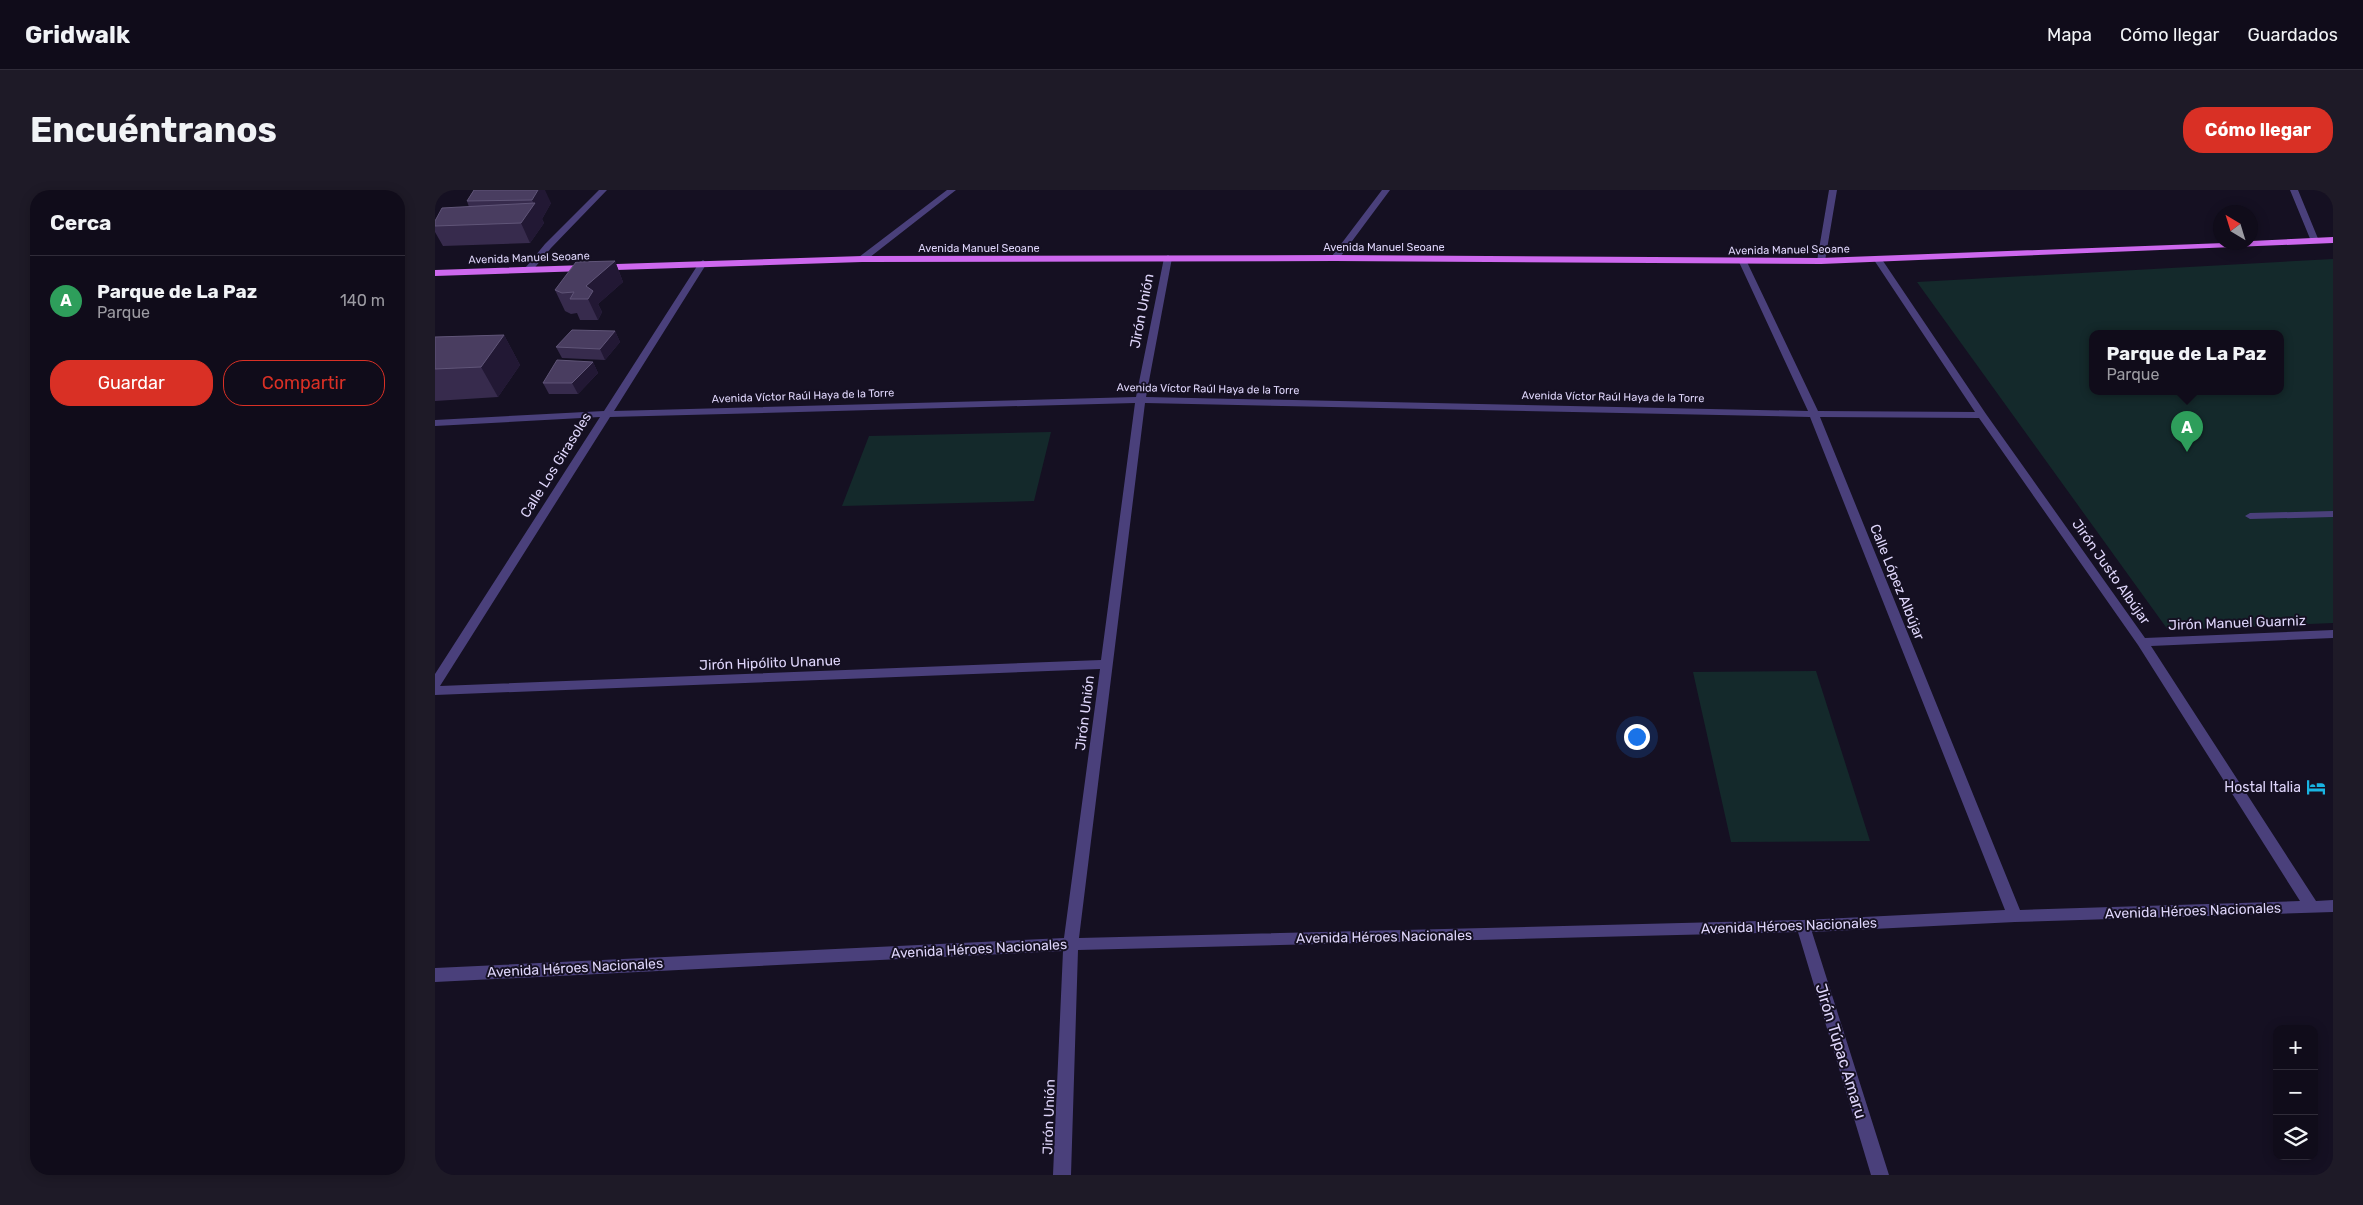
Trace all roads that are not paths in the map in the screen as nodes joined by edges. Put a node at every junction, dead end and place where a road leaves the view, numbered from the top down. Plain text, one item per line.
1 (603, 190) edge
2 (951, 190) edge
3 (1386, 190) edge
4 (1833, 190) edge
5 (2295, 190) edge
6 (2333, 240) edge
7 (2315, 241) junction
8 (1168, 258) junction
9 (1335, 258) junction
10 (862, 259) junction
11 (1878, 260) junction
12 (1821, 261) junction
13 (1743, 262) junction
14 (703, 263) junction
15 (529, 269) junction
16 (435, 273) edge
17 (1140, 400) junction
18 (606, 414) junction
19 (1813, 414) junction
20 (1982, 415) junction
21 (435, 423) edge
22 (2333, 514) edge
23 (2249, 516) dead end
24 (2333, 634) edge
25 (2142, 642) junction
26 (1106, 664) junction
27 (435, 684) edge
28 (435, 691) edge
29 (2333, 906) edge
30 (2312, 907) junction
31 (2015, 916) junction
32 (1803, 926) junction
33 (1071, 944) junction
34 (435, 975) edge
35 (1062, 1175) edge
36 (1880, 1175) edge

1 - 15 street
2 - 10 street
3 - 9 street
4 - 12 street
5 - 7 street
6 - 7 main road, Avenida Manuel Seoane
7 - 11 main road, Avenida Manuel Seoane
8 - 9 main road, Avenida Manuel Seoane
8 - 10 main road, Avenida Manuel Seoane
8 - 17 street, Jirón Unión
9 - 13 main road, Avenida Manuel Seoane
10 - 14 main road, Avenida Manuel Seoane
11 - 12 main road, Avenida Manuel Seoane
11 - 20 street, Jirón Justo Albújar
12 - 13 main road, Avenida Manuel Seoane
13 - 19 street, Calle López Albújar
14 - 15 main road, Avenida Manuel Seoane
14 - 18 street, Calle Los Girasoles
15 - 16 main road, Avenida Manuel Seoane
17 - 18 street, Avenida Víctor Raúl Haya de la Torre
17 - 19 street, Avenida Víctor Raúl Haya de la Torre
17 - 26 street, Jirón Unión
18 - 21 street, Avenida Víctor Raúl Haya de la Torre
18 - 27 street, Calle Los Girasoles
19 - 20 street, Avenida Víctor Raúl Haya de la Torre
19 - 31 street, Calle López Albújar
20 - 25 street, Jirón Justo Albújar
22 - 23 street
24 - 25 street, Jirón Manuel Guarniz
25 - 30 street, Jirón Justo Albújar
26 - 28 street, Jirón Hipólito Unanue
26 - 33 street, Jirón Unión
29 - 30 street, Avenida Héroes Nacionales
30 - 31 street, Avenida Héroes Nacionales
31 - 32 street, Avenida Héroes Nacionales
32 - 33 street, Avenida Héroes Nacionales
32 - 36 street, Jirón Túpac Amaru
33 - 34 street, Avenida Héroes Nacionales
33 - 35 street, Jirón Unión

